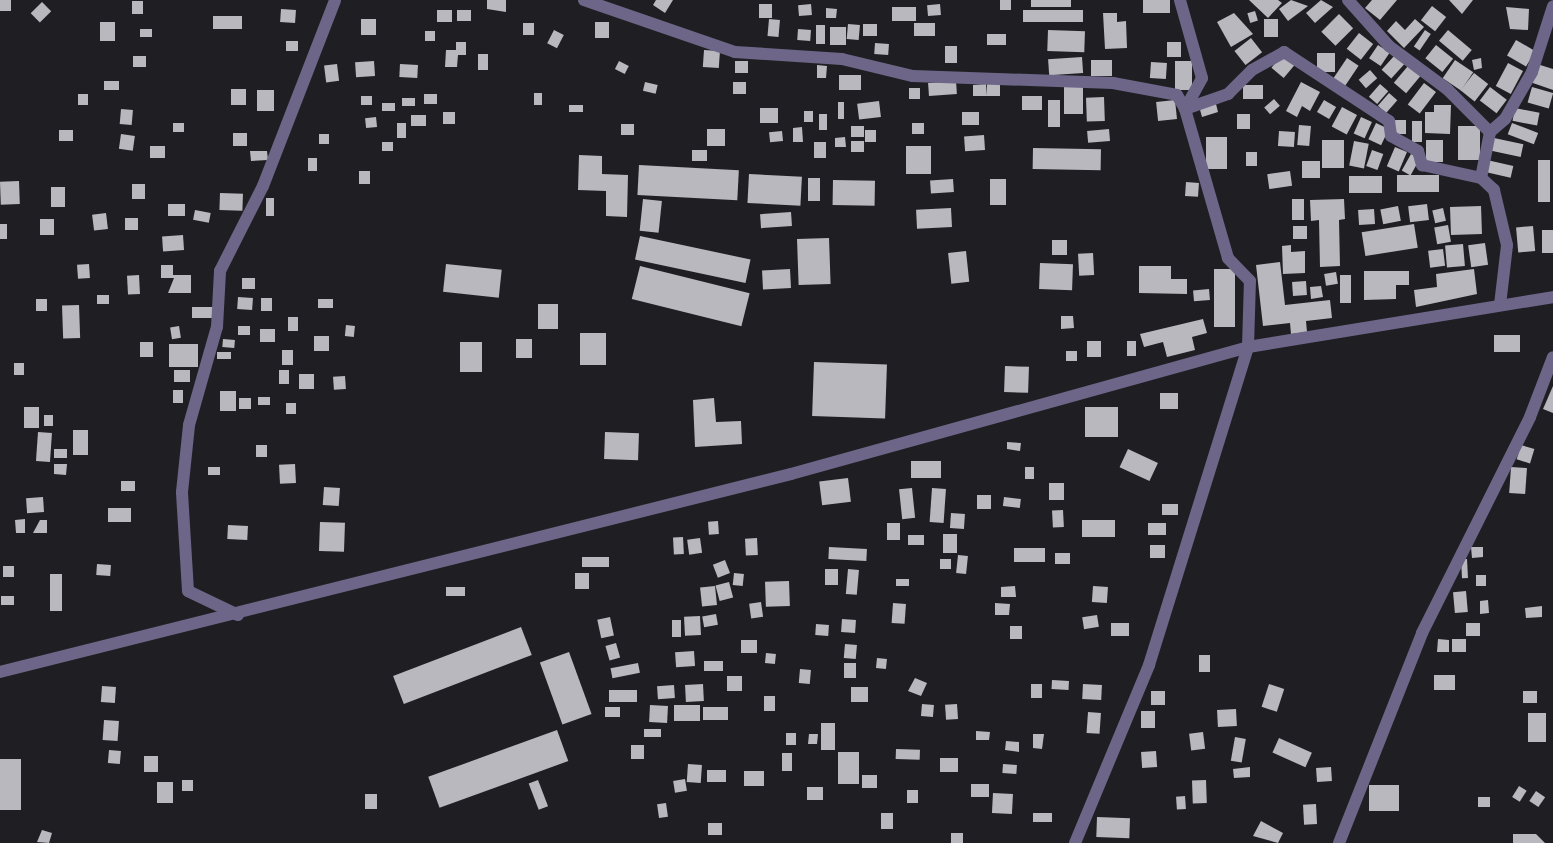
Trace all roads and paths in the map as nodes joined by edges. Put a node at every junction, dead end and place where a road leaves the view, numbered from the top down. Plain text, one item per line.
1 (335, 0) edge
2 (584, 0) edge
3 (1180, 0) edge
4 (1348, 0) edge
5 (1553, 6) edge
6 (1185, 109) junction
7 (1490, 132) junction
8 (1481, 178) junction
9 (1553, 297) edge
10 (1500, 306) junction
11 (1248, 347) junction
12 (1553, 357) edge
13 (238, 615) junction
14 (0, 672) edge
15 (1075, 843) edge
16 (1339, 843) edge

1 - 13 street
2 - 6 street
3 - 6 street
4 - 7 street
5 - 7 street
6 - 8 street
6 - 11 street
7 - 8 street
8 - 10 street
9 - 10 street
10 - 11 street
11 - 13 street
11 - 15 street
12 - 16 street
13 - 14 street

